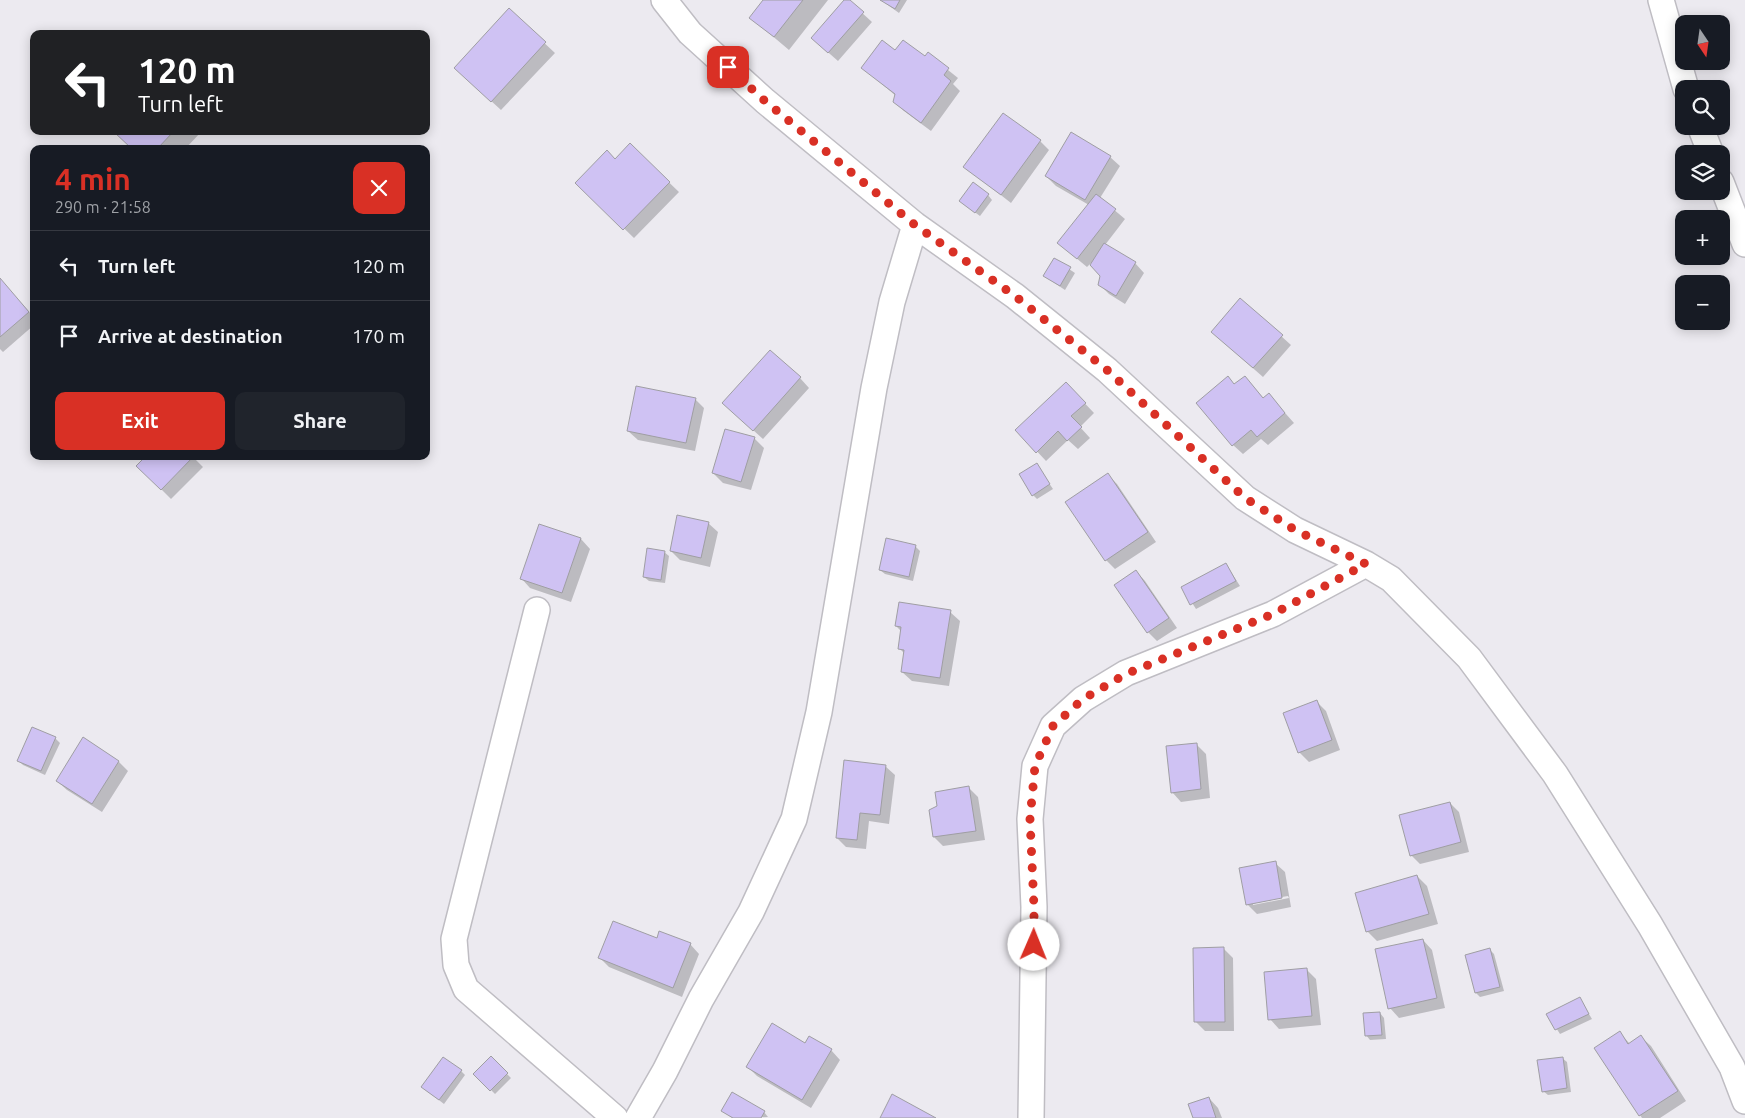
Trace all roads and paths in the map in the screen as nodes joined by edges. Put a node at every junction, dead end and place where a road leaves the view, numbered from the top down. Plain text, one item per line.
1 (664, 0) edge
2 (1661, 0) edge
3 (1683, 80) edge
4 (1728, 200) edge
5 (915, 225) junction
6 (1745, 244) edge
7 (1366, 564) junction
8 (537, 610) dead end
9 (1745, 1101) edge
10 (615, 1118) edge
11 (638, 1118) edge
12 (1031, 1118) edge

1 - 5 street
2 - 3 street
4 - 6 street
5 - 7 street
5 - 11 street
7 - 9 street
7 - 12 street
8 - 10 street

